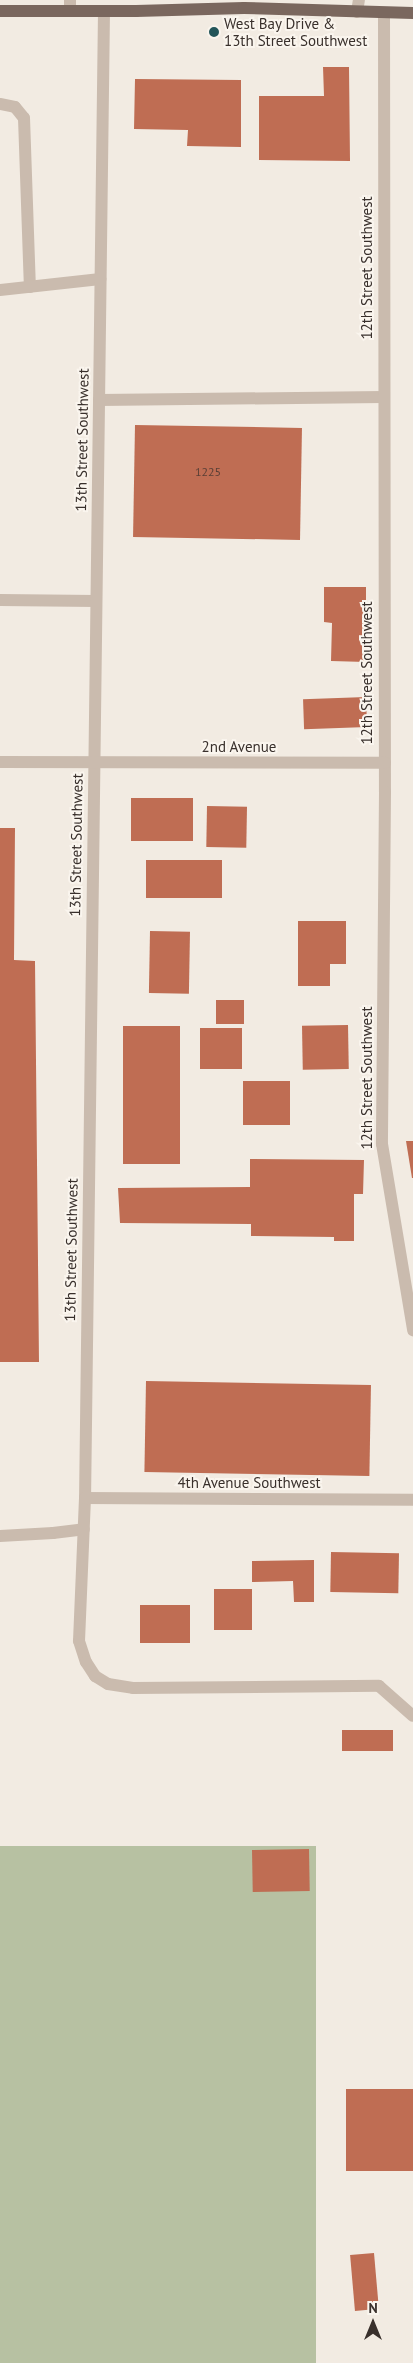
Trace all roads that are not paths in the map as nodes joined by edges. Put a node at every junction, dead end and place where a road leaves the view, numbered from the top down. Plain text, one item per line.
1 (246, 4) edge
2 (70, 5) edge
3 (358, 6) edge
4 (0, 10) edge
5 (104, 11) junction
6 (384, 13) junction
7 (413, 13) edge
8 (0, 104) edge
9 (100, 279) junction
10 (30, 287) junction
11 (0, 290) edge
12 (384, 397) junction
13 (99, 400) junction
14 (0, 600) edge
15 (96, 601) junction
16 (0, 762) edge
17 (385, 763) junction
18 (94, 764) junction
19 (413, 1330) edge
20 (85, 1498) junction
21 (413, 1500) edge
22 (84, 1528) junction
23 (0, 1536) edge
24 (413, 1716) edge

1 - 3 main road
1 - 5 main road
2 - 4 main road
2 - 5 main road
3 - 6 main road
5 - 9 street, 13th Street Southwest
6 - 7 main road
6 - 12 street, 12th Street Southwest
8 - 10 street
9 - 10 street
9 - 13 street, 13th Street Southwest
10 - 11 street
12 - 13 street
12 - 17 street, 12th Street Southwest
13 - 15 street, 13th Street Southwest
14 - 15 street
15 - 18 street, 13th Street Southwest
16 - 18 street, 2nd Avenue
17 - 18 street, 2nd Avenue
17 - 19 street, 12th Street Southwest
18 - 20 street, 13th Street Southwest
20 - 21 street, 4th Avenue Southwest
20 - 22 street, 13th Street Southwest
22 - 23 street
22 - 24 street, 13th Street Southwest

